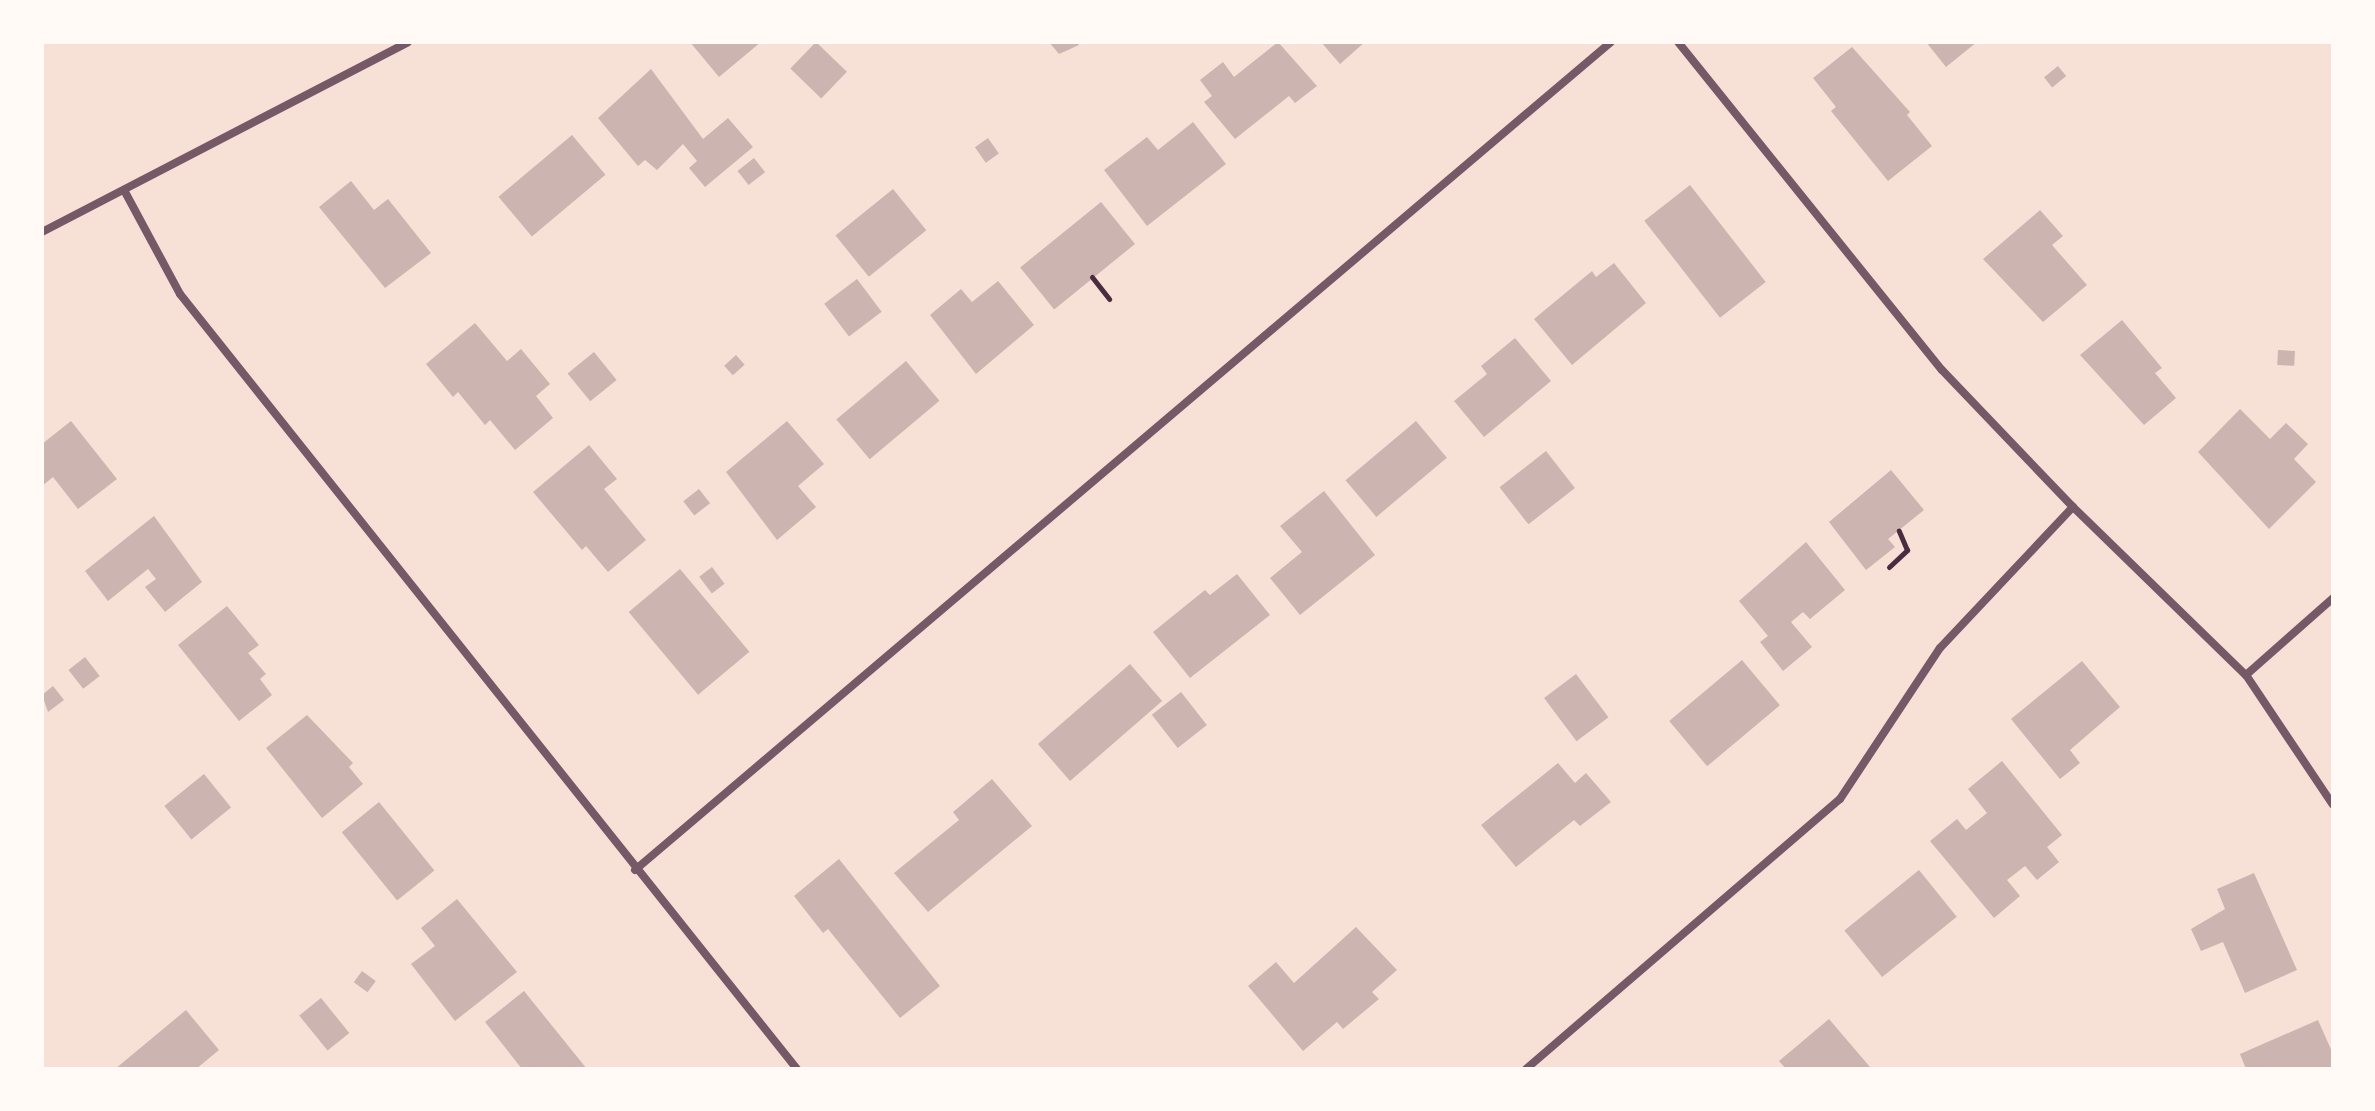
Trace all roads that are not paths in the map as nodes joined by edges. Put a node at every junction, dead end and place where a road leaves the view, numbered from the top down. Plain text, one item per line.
1 (408, 42) edge
2 (1611, 42) edge
3 (1678, 42) edge
4 (124, 190) junction
5 (42, 232) edge
6 (2073, 507) junction
7 (2333, 598) edge
8 (2246, 675) junction
9 (2333, 805) edge
10 (635, 870) junction
11 (797, 1069) edge
12 (1526, 1069) edge

1 - 4 street
2 - 10 street
3 - 6 street
4 - 5 street
4 - 10 street
6 - 8 street
6 - 12 street
7 - 8 street
8 - 9 street
10 - 11 street

